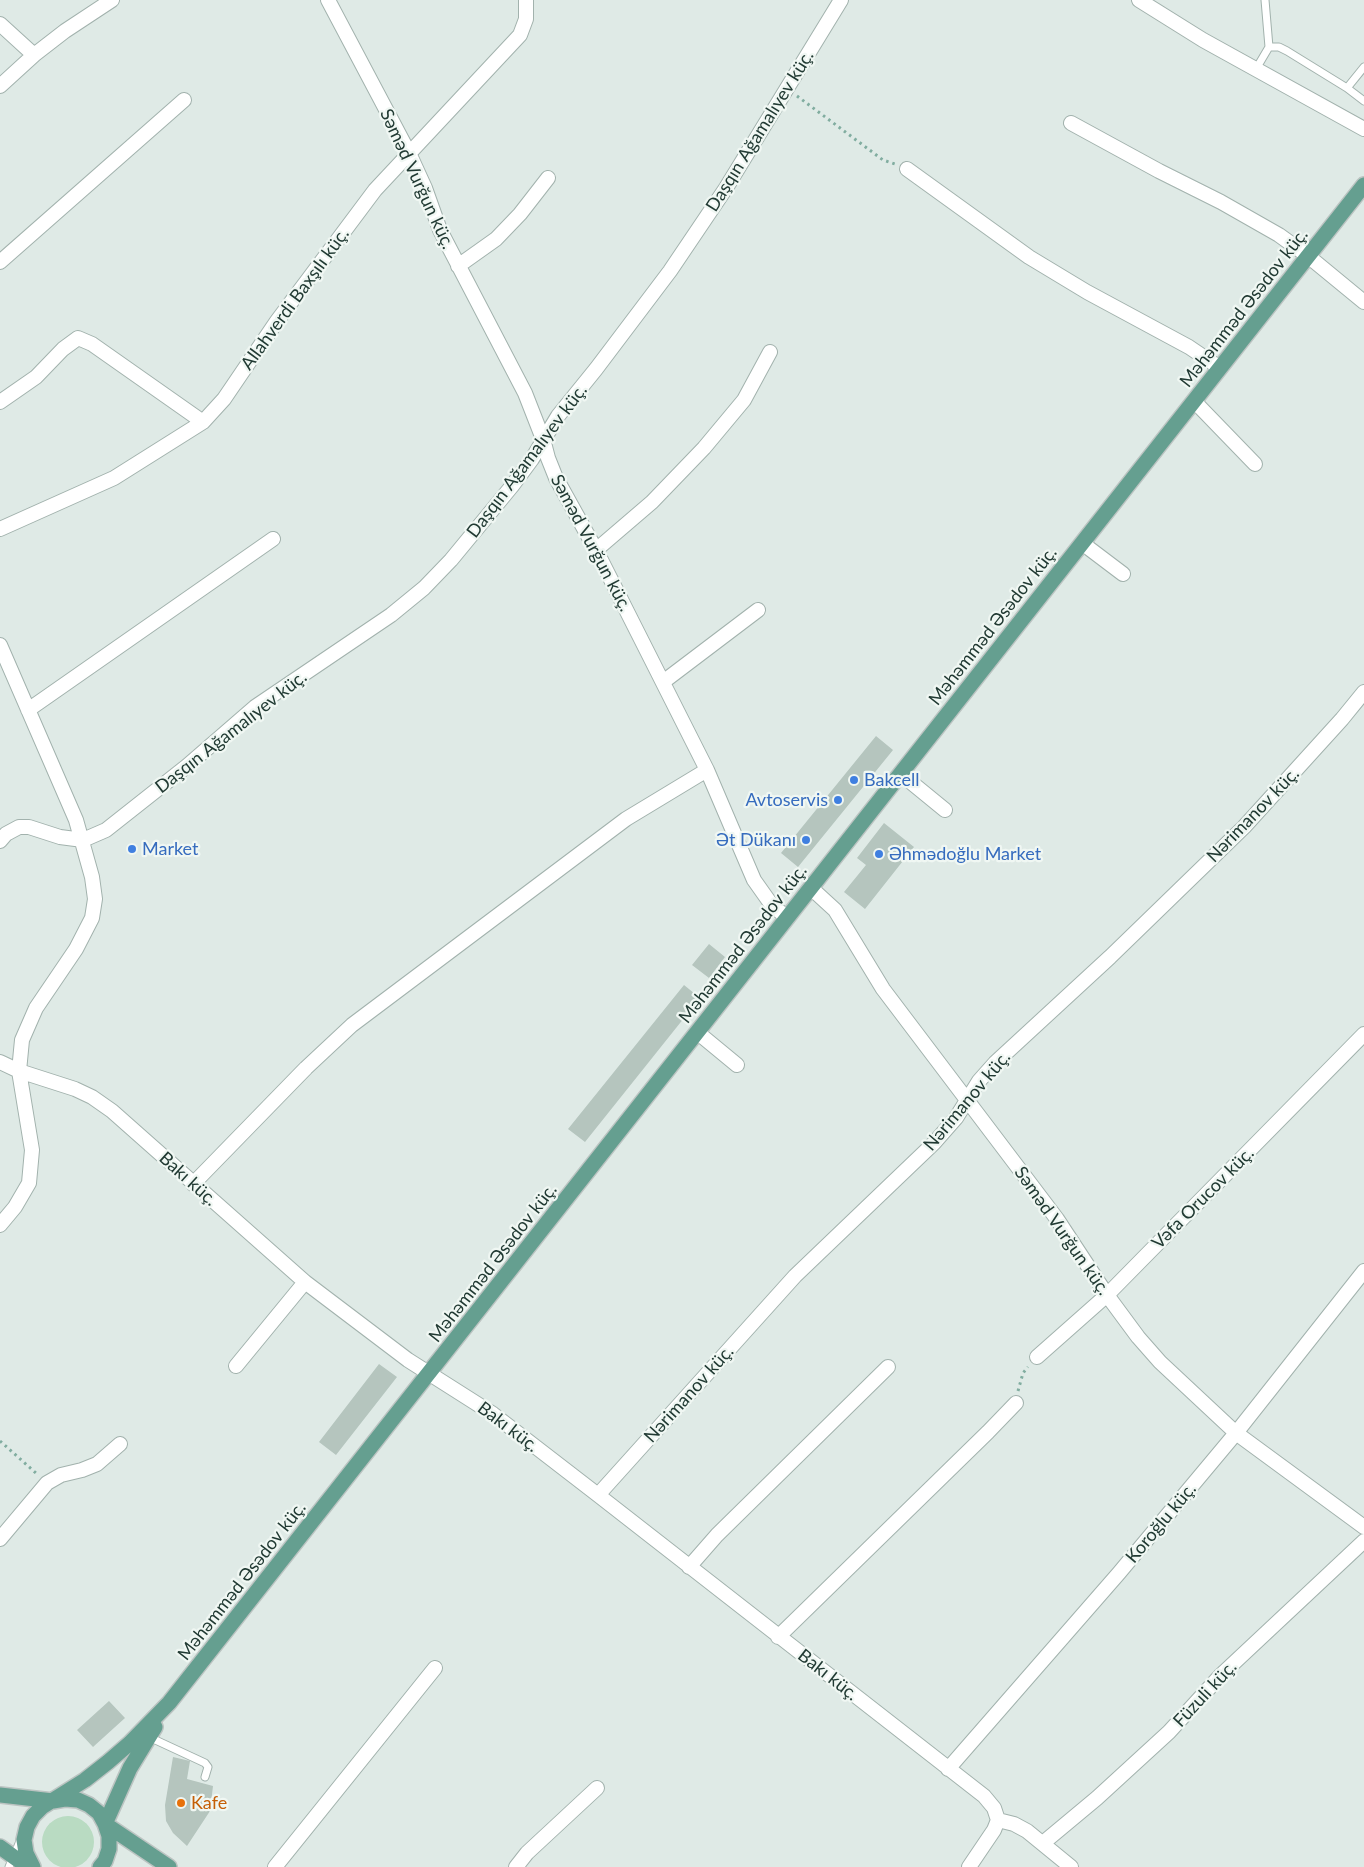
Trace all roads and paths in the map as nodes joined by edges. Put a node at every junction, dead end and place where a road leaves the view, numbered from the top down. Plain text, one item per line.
1 (112, 0) edge
2 (328, 0) edge
3 (526, 0) edge
4 (841, 0) edge
5 (1139, 0) edge
6 (1265, 0) edge
7 (0, 24) edge
8 (1269, 48) junction
9 (34, 54) junction
10 (1364, 68) edge
11 (1256, 69) junction
12 (0, 86) edge
13 (1347, 88) junction
14 (787, 89) junction
15 (184, 100) dead end
16 (1364, 101) edge
17 (1071, 123) dead end
18 (1364, 129) edge
19 (409, 153) junction
20 (907, 169) joint
21 (548, 178) dead end
22 (1364, 185) edge
23 (1308, 256) junction
24 (0, 262) edge
25 (458, 266) junction
26 (1364, 302) edge
27 (770, 352) dead end
28 (1220, 368) junction
29 (1194, 401) junction
30 (0, 402) edge
31 (204, 422) junction
32 (543, 439) junction
33 (1255, 464) dead end
34 (0, 529) edge
35 (272, 539) dead end
36 (1082, 543) junction
37 (596, 550) junction
38 (1123, 574) dead end
39 (758, 610) dead end
40 (0, 645) edge
41 (663, 682) junction
42 (1364, 692) edge
43 (28, 710) junction
44 (707, 770) junction
45 (901, 774) junction
46 (945, 810) dead end
47 (83, 840) junction
48 (0, 841) edge
49 (811, 888) junction
50 (787, 918) junction
51 (697, 1032) junction
52 (1364, 1034) edge
53 (0, 1062) edge
54 (737, 1065) dead end
55 (19, 1071) junction
56 (968, 1100) junction
57 (193, 1184) junction
58 (0, 1226) edge
59 (1364, 1270) edge
60 (305, 1282) junction
61 (1107, 1295) junction
62 (1037, 1357) joint
63 (236, 1366) dead end
64 (888, 1367) dead end
65 (430, 1374) junction
66 (1016, 1403) joint
67 (1236, 1433) junction
68 (0, 1441) edge
69 (120, 1444) dead end
70 (47, 1483) junction
71 (598, 1494) junction
72 (1364, 1527) edge
73 (0, 1539) edge
74 (1364, 1541) edge
75 (689, 1566) junction
76 (778, 1636) junction
77 (435, 1668) dead end
78 (169, 1703) junction
79 (148, 1737) junction
80 (948, 1768) junction
81 (205, 1776) dead end
82 (597, 1788) dead end
83 (0, 1795) edge
84 (53, 1801) junction
85 (998, 1820) junction
86 (105, 1824) junction
87 (27, 1828) junction
88 (1043, 1843) junction
89 (0, 1847) edge
90 (11, 1862) edge
91 (28, 1867) edge
92 (33, 1867) edge
93 (100, 1867) edge
94 (169, 1867) edge
95 (275, 1867) edge
96 (516, 1867) edge
97 (969, 1867) edge
98 (1072, 1867) edge

1 - 9 street
2 - 19 street, Səməd Vurğun küç.
3 - 19 street, Allahverdi Baxşılı küç.
4 - 14 street, Daşqın Ağamalıyev küç.
5 - 11 street
6 - 8 lane
7 - 9 street
8 - 11 lane
8 - 13 lane
9 - 12 street
10 - 13 lane
11 - 18 street
13 - 16 lane
14 - 20 path
14 - 32 street, Daşqın Ağamalıyev küç.
15 - 24 street
17 - 23 street
19 - 25 street, Səməd Vurğun küç.
19 - 31 street, Allahverdi Baxşılı küç.
20 - 28 street
21 - 25 street
22 - 23 main road, Məhəmməd Əsədov küç.
23 - 26 street
23 - 28 main road, Məhəmməd Əsədov küç.
25 - 32 street, Səməd Vurğun küç.
27 - 37 street
28 - 29 main road, Məhəmməd Əsədov küç.
29 - 33 street
29 - 36 main road, Məhəmməd Əsədov küç.
30 - 31 street
31 - 34 street, Allahverdi Baxşılı küç.
32 - 37 street, Səməd Vurğun küç.
32 - 47 street, Daşqın Ağamalıyev küç.
35 - 43 street
36 - 38 street
36 - 45 main road, Məhəmməd Əsədov küç.
37 - 41 street, Səməd Vurğun küç.
39 - 41 street
40 - 43 street
41 - 44 street, Səməd Vurğun küç.
42 - 56 street, Nərimanov küç.
43 - 47 street
44 - 50 street, Səməd Vurğun küç.
44 - 57 street
45 - 46 street
45 - 49 main road, Məhəmməd Əsədov küç.
47 - 48 street
47 - 55 street
49 - 50 main road, Məhəmməd Əsədov küç.
49 - 56 street, Səməd Vurğun küç.
50 - 51 main road, Məhəmməd Əsədov küç.
51 - 54 street
51 - 65 main road, Məhəmməd Əsədov küç.
52 - 61 street, Vəfa Orucov küç.
53 - 55 street, Bakı küç.
55 - 57 street, Bakı küç.
55 - 58 street
56 - 61 street, Səməd Vurğun küç.
56 - 71 street, Nərimanov küç.
57 - 60 street, Bakı küç.
59 - 67 street, Koroğlu küç.
60 - 63 street
60 - 65 street, Bakı küç.
61 - 62 street, Vəfa Orucov küç.
61 - 67 street, Səməd Vurğun küç.
62 - 66 path
64 - 75 street
65 - 71 street, Bakı küç.
65 - 78 main road, Məhəmməd Əsədov küç.
66 - 76 street
67 - 72 street, Səməd Vurğun küç.
67 - 80 street, Koroğlu küç.
68 - 70 path
69 - 70 street
70 - 73 street
71 - 75 street, Bakı küç.
74 - 88 street, Füzuli küç.
75 - 76 street, Bakı küç.
76 - 80 street, Bakı küç.
77 - 95 street
78 - 79 main road
78 - 84 main road
79 - 81 lane
79 - 86 main road
80 - 85 street, Bakı küç.
82 - 96 street
83 - 84 main road
84 - 86 main road
84 - 87 main road
85 - 88 street
85 - 97 street
86 - 93 main road
86 - 94 main road
87 - 90 lane
87 - 92 main road
88 - 98 street
89 - 90 main road
90 - 91 main road

